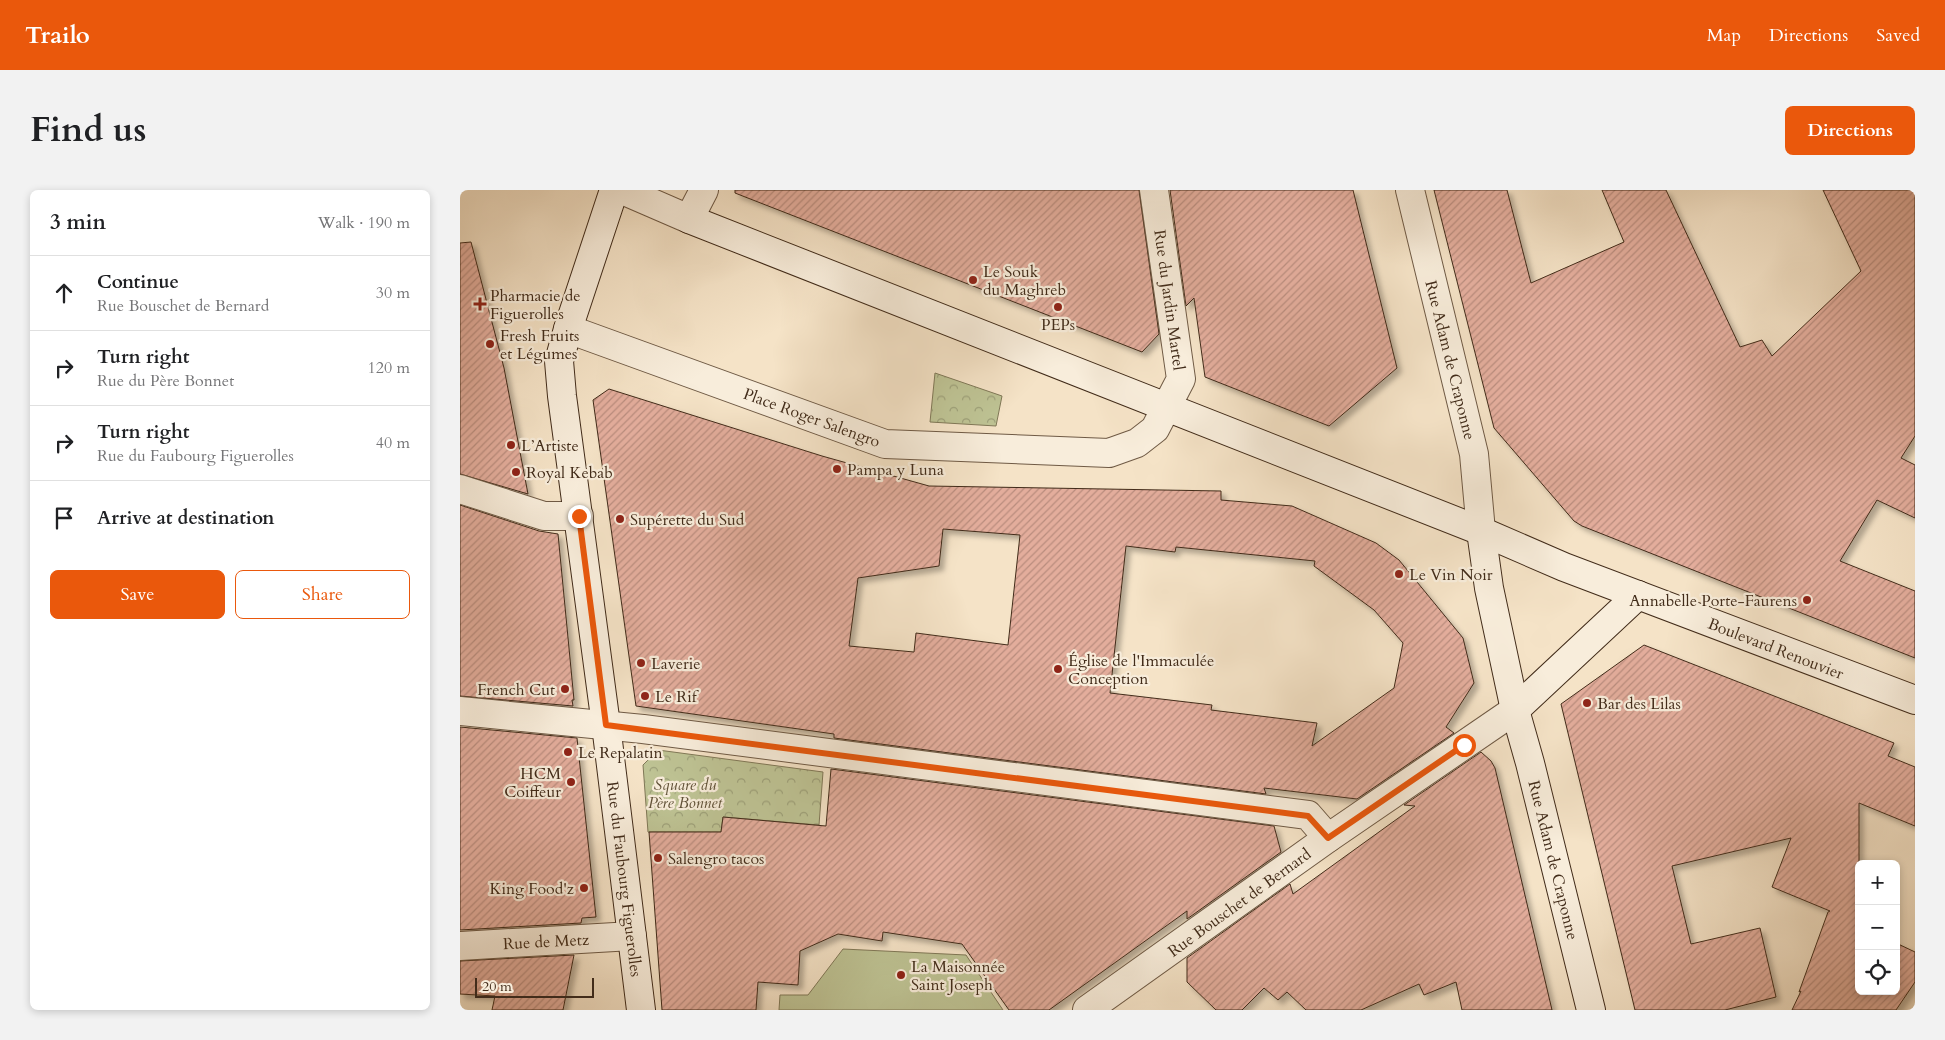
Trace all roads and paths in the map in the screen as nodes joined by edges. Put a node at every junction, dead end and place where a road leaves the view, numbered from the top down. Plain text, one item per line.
1 (614, 190) edge
2 (622, 190) edge
3 (704, 190) edge
4 (1154, 190) edge
5 (1410, 190) edge
6 (689, 219) junction
7 (568, 329) junction
8 (1168, 407) junction
9 (460, 489) edge
10 (579, 516) junction
11 (1481, 531) junction
12 (1638, 595) junction
13 (1915, 700) edge
14 (1515, 710) junction
15 (460, 711) edge
16 (606, 725) junction
17 (1328, 838) junction
18 (632, 936) junction
19 (460, 946) edge
20 (641, 1010) edge
21 (1087, 1010) edge
22 (1591, 1010) edge

1 - 7 street, Rue du Faubourg Figuerolles
2 - 6 street
3 - 6 street
4 - 8 street, Rue du Jardin Martel
5 - 11 street, Rue Adam de Craponne
6 - 8 street
7 - 8 street, Place Roger Salengro
7 - 10 street, Rue du Faubourg Figuerolles
8 - 11 street, Boulevard Renouvier
9 - 10 street
10 - 16 street, Rue du Faubourg Figuerolles
11 - 12 street, Boulevard Renouvier
11 - 14 street, Rue Adam de Craponne
12 - 13 street, Boulevard Renouvier
12 - 14 street, Rue Bouschet de Bernard
14 - 17 street, Rue Bouschet de Bernard
14 - 22 street, Rue Adam de Craponne
15 - 16 street
16 - 17 street
16 - 18 street, Rue du Faubourg Figuerolles
17 - 21 street, Rue Bouschet de Bernard
18 - 19 street, Rue de Metz
18 - 20 street, Rue du Faubourg Figuerolles

